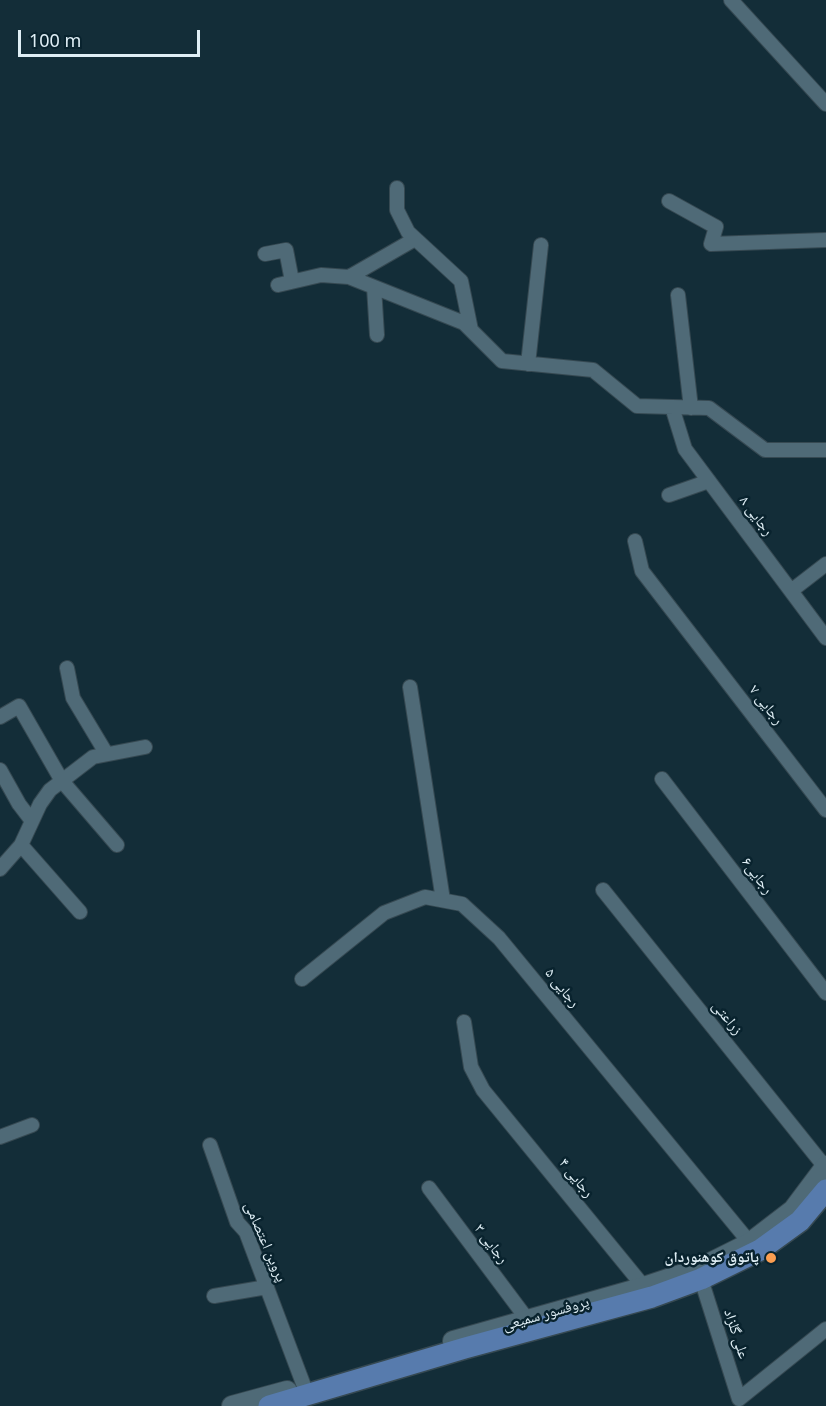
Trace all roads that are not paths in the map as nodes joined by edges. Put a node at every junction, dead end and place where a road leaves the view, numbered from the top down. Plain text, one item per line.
1 (730, 0) edge
2 (826, 104) edge
3 (397, 188) dead end
4 (669, 201) dead end
5 (415, 239) junction
6 (826, 240) edge
7 (541, 245) dead end
8 (265, 255) dead end
9 (349, 277) junction
10 (292, 282) junction
11 (278, 285) dead end
12 (374, 287) junction
13 (678, 295) dead end
14 (471, 330) junction
15 (377, 335) dead end
16 (528, 364) junction
17 (672, 407) junction
18 (691, 408) junction
19 (821, 451) edge
20 (826, 464) edge
21 (709, 481) junction
22 (669, 495) dead end
23 (635, 541) dead end
24 (826, 564) edge
25 (790, 591) junction
26 (826, 638) edge
27 (67, 668) dead end
28 (410, 687) dead end
29 (0, 717) edge
30 (145, 747) dead end
31 (106, 753) junction
32 (0, 770) edge
33 (662, 779) dead end
34 (62, 781) junction
35 (826, 810) edge
36 (32, 821) junction
37 (21, 844) junction
38 (117, 845) dead end
39 (0, 869) edge
40 (603, 890) dead end
41 (443, 900) junction
42 (80, 912) dead end
43 (302, 979) dead end
44 (826, 993) edge
45 (464, 1022) dead end
46 (32, 1125) dead end
47 (0, 1137) edge
48 (210, 1145) dead end
49 (826, 1166) edge
50 (429, 1188) dead end
51 (826, 1190) edge
52 (750, 1243) junction
53 (701, 1279) junction
54 (267, 1287) junction
55 (644, 1287) junction
56 (214, 1296) dead end
57 (527, 1319) junction
58 (826, 1329) edge
59 (304, 1386) junction
60 (736, 1402) edge
61 (232, 1406) edge
62 (269, 1406) edge

1 - 2 street
3 - 5 street
4 - 6 street
5 - 9 street
5 - 14 street
7 - 16 street
8 - 10 street
9 - 10 street
9 - 12 street
10 - 11 street
12 - 14 street
12 - 15 street
13 - 18 street
14 - 16 street
16 - 17 street
17 - 18 street
17 - 21 street, رجایی ۸
18 - 19 street
19 - 20 street
21 - 22 street
21 - 25 street, رجایی ۸
23 - 35 street, رجایی ۷
24 - 25 street
25 - 26 street, رجایی ۸
27 - 31 street
28 - 41 street
29 - 34 street
30 - 31 street
31 - 34 street
32 - 36 street
33 - 44 street, رجایی۶
34 - 36 street
34 - 38 street
36 - 37 street
37 - 39 street
37 - 42 street
40 - 49 street, زراعتی
41 - 43 street, رجایی ۵
41 - 52 street, رجایی ۵
45 - 55 street, رجایی ۴
46 - 47 street
48 - 54 street, پروین اعتصامی
49 - 52 main road, پروفسور سمیعی
50 - 57 street, رجایی ۳
51 - 53 main road, پروفسور سمیعی
52 - 55 main road, پروفسور سمیعی
53 - 60 street, علی گلزاد
53 - 62 main road, پروفسور سمیعی
54 - 56 street
54 - 59 street, پروین اعتصامی
55 - 57 main road, پروفسور سمیعی
57 - 59 main road, پروفسور سمیعی
58 - 60 street, علی گلزاد
59 - 61 main road, پروفسور سمیعی

